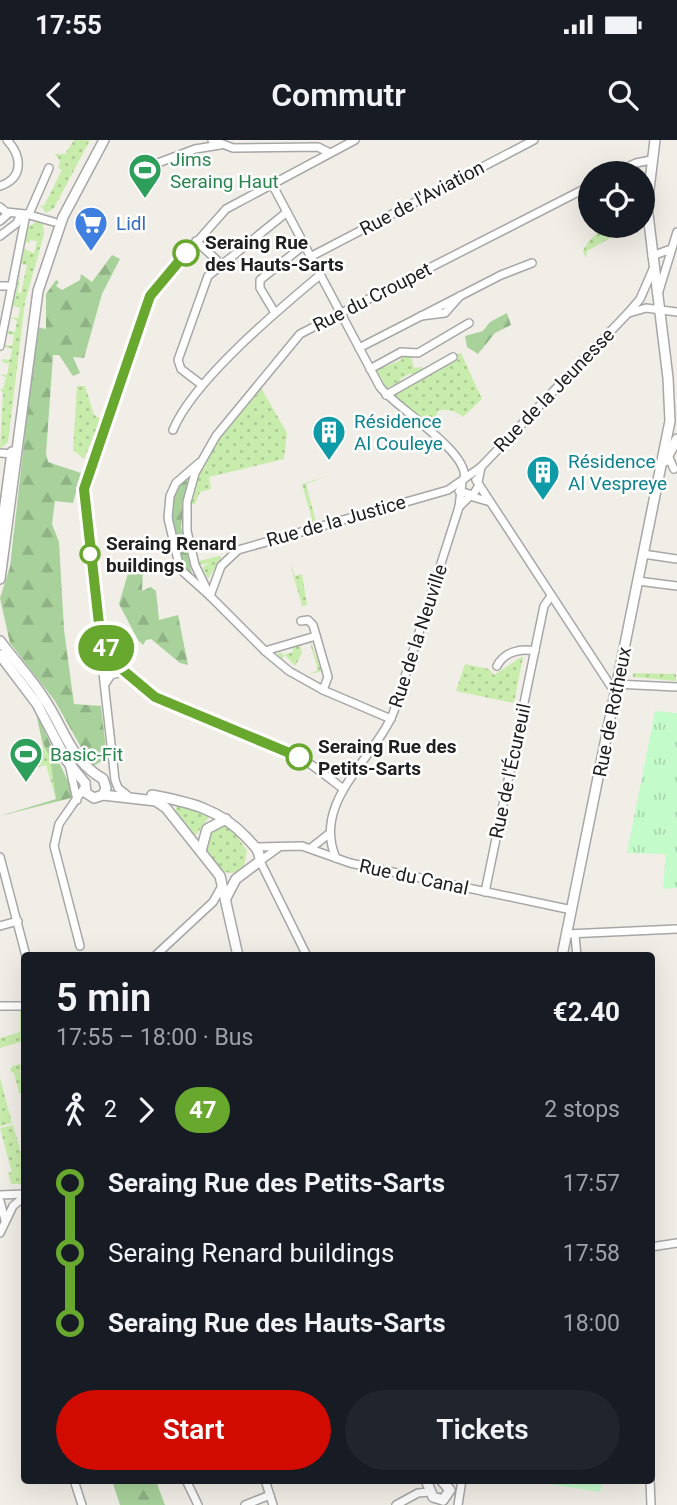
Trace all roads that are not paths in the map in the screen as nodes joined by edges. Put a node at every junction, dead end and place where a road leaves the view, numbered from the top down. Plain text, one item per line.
1 (8, 140) edge
2 (98, 140) edge
3 (104, 140) edge
4 (355, 140) edge
5 (534, 140) edge
6 (655, 140) edge
7 (209, 141) edge
8 (330, 153) junction
9 (651, 160) junction
10 (646, 161) edge
11 (150, 166) dead end
12 (48, 169) dead end
13 (272, 184) junction
14 (0, 186) edge
15 (578, 192) edge
16 (0, 207) edge
17 (287, 212) junction
18 (9, 213) junction
19 (25, 214) junction
20 (0, 220) edge
21 (58, 223) junction
22 (677, 232) edge
23 (0, 236) edge
24 (196, 241) junction
25 (304, 245) junction
26 (671, 249) junction
27 (310, 257) junction
28 (669, 259) junction
29 (653, 260) junction
30 (531, 263) dead end
31 (221, 264) junction
32 (320, 275) junction
33 (0, 286) edge
34 (12, 286) junction
35 (658, 298) junction
36 (639, 299) junction
37 (646, 308) junction
38 (661, 312) junction
39 (677, 312) edge
40 (275, 313) junction
41 (340, 313) junction
42 (628, 313) junction
43 (469, 323) dead end
44 (0, 346) edge
45 (359, 348) junction
46 (453, 357) dead end
47 (370, 369) junction
48 (202, 385) junction
49 (386, 395) junction
50 (670, 421) junction
51 (173, 429) dead end
52 (674, 445) edge
53 (0, 453) edge
54 (12, 454) junction
55 (200, 462) junction
56 (465, 467) junction
57 (479, 468) junction
58 (676, 469) edge
59 (660, 470) junction
60 (471, 480) junction
61 (449, 490) junction
62 (461, 491) junction
63 (470, 496) junction
64 (487, 501) junction
65 (458, 503) junction
66 (0, 542) edge
67 (643, 554) junction
68 (677, 559) edge
69 (0, 579) edge
70 (638, 581) junction
71 (677, 586) edge
72 (210, 596) junction
73 (551, 596) junction
74 (301, 621) dead end
75 (100, 633) junction
76 (316, 636) junction
77 (0, 640) edge
78 (265, 651) junction
79 (535, 651) junction
80 (0, 657) edge
81 (497, 666) dead end
82 (123, 672) junction
83 (611, 679) junction
84 (105, 684) junction
85 (677, 687) edge
86 (323, 690) junction
87 (391, 719) junction
88 (69, 764) junction
89 (114, 765) junction
90 (102, 784) junction
91 (84, 785) junction
92 (342, 788) junction
93 (127, 794) junction
94 (91, 797) junction
95 (143, 797) junction
96 (76, 802) junction
97 (226, 819) junction
98 (330, 833) junction
99 (281, 846) junction
100 (257, 848) junction
101 (311, 848) junction
102 (201, 851) junction
103 (0, 857) edge
104 (337, 858) junction
105 (260, 861) junction
106 (236, 879) junction
107 (221, 881) junction
108 (485, 892) junction
109 (215, 899) junction
110 (226, 905) junction
111 (209, 906) junction
112 (572, 910) junction
113 (18, 921) junction
114 (0, 926) edge
115 (677, 929) edge
116 (571, 935) junction
117 (79, 946) dead end
118 (25, 952) edge
119 (159, 952) edge
120 (237, 952) edge
121 (305, 952) edge
122 (564, 952) edge
123 (576, 952) edge
124 (0, 1006) edge
125 (21, 1006) edge
126 (0, 1195) edge
127 (11, 1195) junction
128 (21, 1196) edge
129 (21, 1199) edge
130 (0, 1201) edge
131 (8, 1210) junction
132 (0, 1233) edge
133 (677, 1243) edge
134 (655, 1246) edge
135 (75, 1484) edge
136 (188, 1484) edge
137 (266, 1484) edge
138 (451, 1484) edge
139 (461, 1484) edge
140 (650, 1484) edge
141 (436, 1490) edge
142 (270, 1495) junction
143 (82, 1505) edge
144 (198, 1505) edge
145 (244, 1505) edge
146 (273, 1505) edge
147 (396, 1505) edge
148 (458, 1505) edge
149 (651, 1505) edge

1 - 14 street
2 - 21 street
3 - 21 street
4 - 8 street
5 - 27 street, Rue de l'Aviation
6 - 9 street
7 - 8 street
7 - 11 street
8 - 13 street
9 - 10 street
9 - 29 street
12 - 19 street
13 - 17 street
13 - 24 street
15 - 41 street, Rue du Croupet
16 - 18 street
17 - 25 street
17 - 31 street
18 - 19 street
18 - 20 street
19 - 21 street
19 - 23 street
19 - 34 street
21 - 54 street
21 - 69 street
22 - 26 street
24 - 31 street
24 - 75 street
25 - 27 street
25 - 40 street
26 - 28 street
26 - 29 street
27 - 32 street
28 - 29 street
28 - 35 street
29 - 35 street
29 - 36 street, Rue de la Jeunesse
30 - 45 street
31 - 48 street
32 - 40 street
32 - 41 street
33 - 34 street
34 - 44 street
35 - 36 street
35 - 37 street, Rue de la Jeunesse
35 - 38 street
36 - 42 street, Rue de la Jeunesse
37 - 38 street
37 - 42 street, Rue de la Jeunesse
38 - 39 street
38 - 50 street
40 - 48 street
41 - 45 street
41 - 55 street, Rue du Croupet
42 - 57 street, Rue de la Jeunesse
43 - 47 street
45 - 47 street
46 - 49 street
47 - 49 street
48 - 51 street
49 - 56 street
50 - 52 street, Rue de Rotheux
50 - 52 street
52 - 58 street
52 - 59 street, Rue de Rotheux
53 - 54 street
54 - 66 street
55 - 72 street, Rue du Croupet
55 - 72 street, Rue du Croupet
56 - 57 street
56 - 60 street
57 - 60 street, Rue de la Jeunesse
58 - 59 street
59 - 67 street, Rue de Rotheux
60 - 61 street, Rue de la Justice
60 - 62 street, Rue de la Neuville
60 - 63 street, Rue de la Neuville
60 - 64 street
61 - 62 street, Rue de la Justice
61 - 65 street
61 - 72 street, Rue de la Justice
62 - 63 street
62 - 65 street, Rue de la Neuville
63 - 64 street
63 - 65 street, Rue de la Neuville
64 - 73 street
65 - 87 street, Rue de la Neuville
67 - 68 street
67 - 70 street, Rue de Rotheux
70 - 71 street
70 - 83 street, Rue de Rotheux
72 - 78 street, Rue du Croupet
73 - 79 street, Rue de l'Écureuil
73 - 83 street
74 - 76 street
75 - 82 street
75 - 84 street
76 - 78 street
76 - 86 street
77 - 90 street
78 - 86 street, Rue du Croupet
79 - 81 street
79 - 108 street, Rue de l'Écureuil
80 - 88 street
82 - 84 street
82 - 92 street
83 - 85 street
83 - 112 street, Rue de Rotheux
84 - 89 street
86 - 87 street, Rue du Croupet
87 - 92 street, Rue de la Neuville
88 - 91 street
88 - 96 street
89 - 90 street
89 - 93 street
90 - 91 street
90 - 93 street
90 - 94 street
90 - 95 street
91 - 94 street
91 - 96 street
92 - 98 street, Rue de la Neuville
93 - 95 street
94 - 96 street
95 - 97 street
95 - 102 street
96 - 117 street
97 - 100 street
97 - 102 street
98 - 101 street
98 - 104 street
99 - 100 street, Rue du Canal
99 - 101 street, Rue du Canal
99 - 105 street
100 - 105 street
101 - 104 street, Rue du Canal
102 - 107 street
103 - 113 street
104 - 108 street, Rue du Canal
105 - 106 street
105 - 121 street
106 - 107 street
106 - 110 street
107 - 109 street
107 - 110 street
108 - 112 street, Rue du Canal
109 - 110 street
109 - 111 street
110 - 111 street
110 - 120 street
111 - 119 street
112 - 116 street, Rue de Rotheux
113 - 114 street
113 - 118 street
115 - 116 street
116 - 122 street, Rue de Rotheux
116 - 123 street
124 - 125 street
126 - 127 street
127 - 128 street
127 - 131 street
129 - 131 street
130 - 131 street
131 - 132 street
133 - 134 street
135 - 143 street
136 - 144 street
137 - 142 street
138 - 141 street
138 - 141 street
139 - 148 street
140 - 149 street
141 - 147 street
142 - 145 street
142 - 146 street

